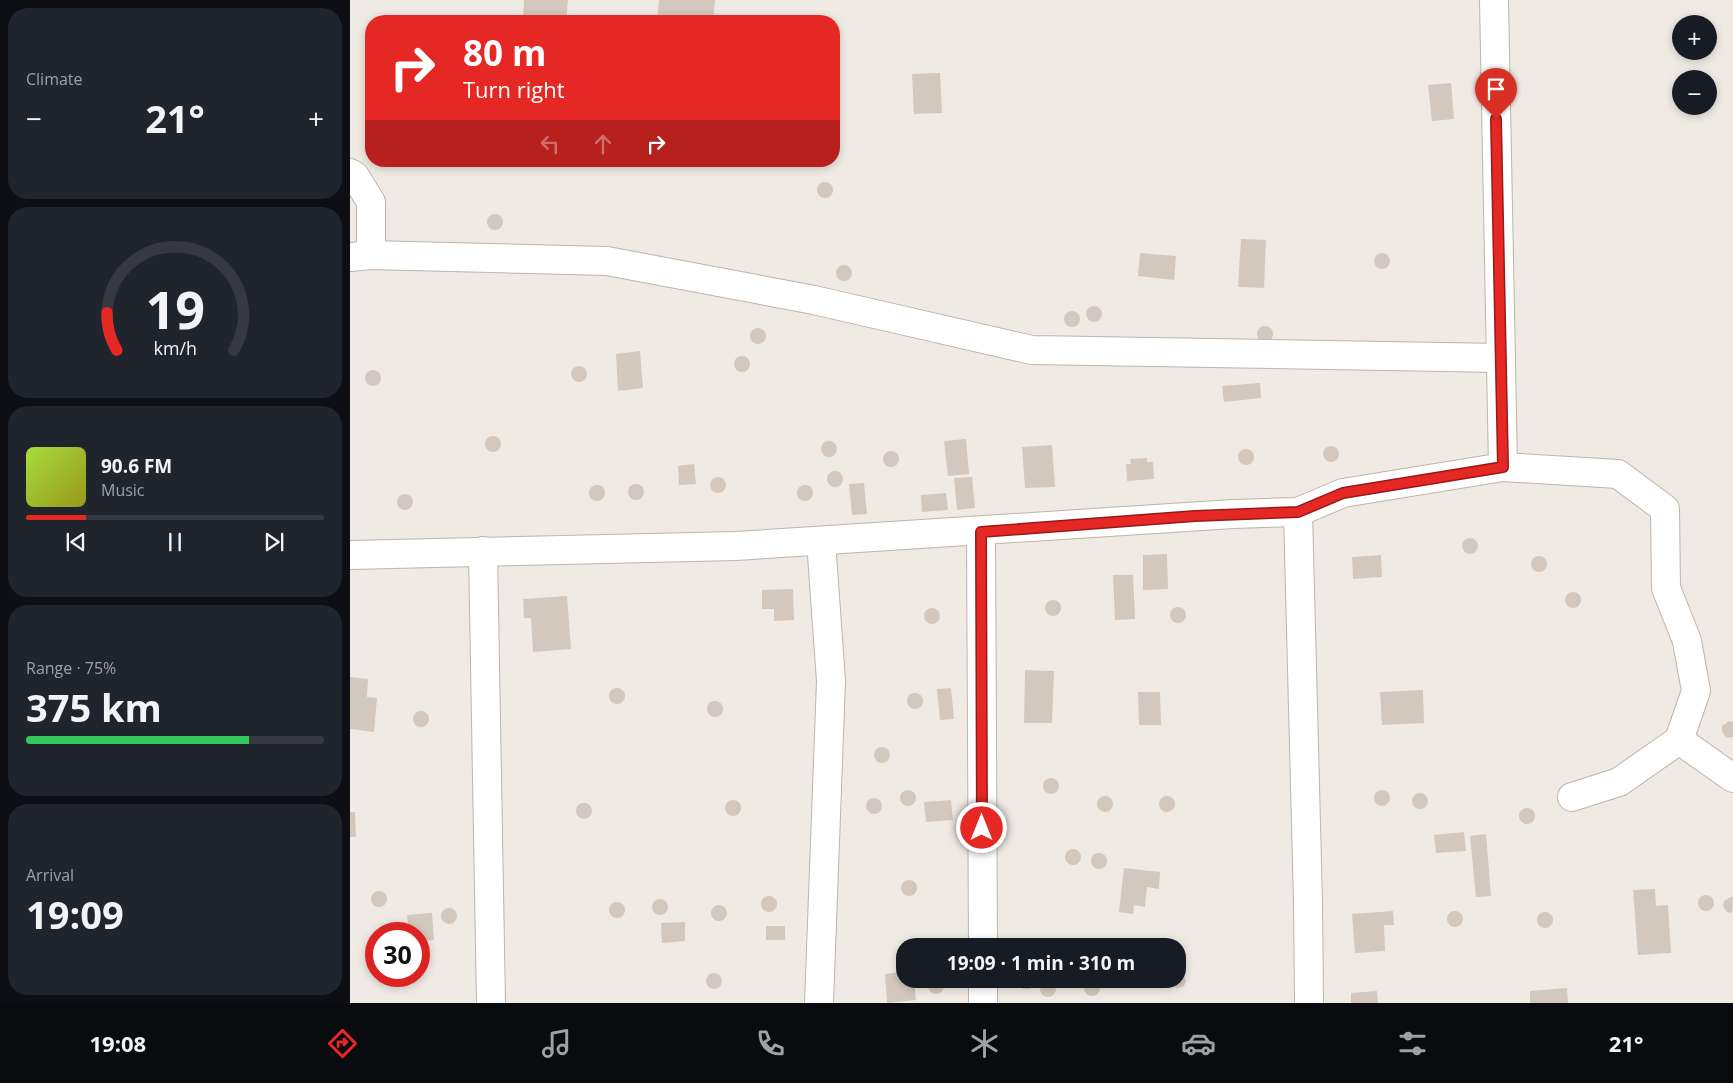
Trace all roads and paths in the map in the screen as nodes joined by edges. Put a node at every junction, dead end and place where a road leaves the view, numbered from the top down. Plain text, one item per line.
1 (1494, 0) edge
2 (350, 174) edge
3 (361, 256) edge
4 (1501, 358) junction
5 (1503, 467) junction
6 (1298, 512) junction
7 (981, 532) junction
8 (821, 541) junction
9 (483, 551) junction
10 (350, 556) edge
11 (1679, 740) junction
12 (1733, 778) edge
13 (1572, 797) dead end
14 (983, 938) edge
15 (983, 988) edge
16 (491, 1003) edge
17 (819, 1003) edge
18 (983, 1003) edge
19 (1309, 1003) edge

1 - 4 street
2 - 3 street
3 - 4 street
4 - 5 street
5 - 6 street
5 - 11 street
6 - 7 street
6 - 19 street
7 - 8 street
7 - 14 street
8 - 9 street
8 - 17 street
9 - 10 street
9 - 16 street
11 - 12 street
11 - 13 street
15 - 18 street

